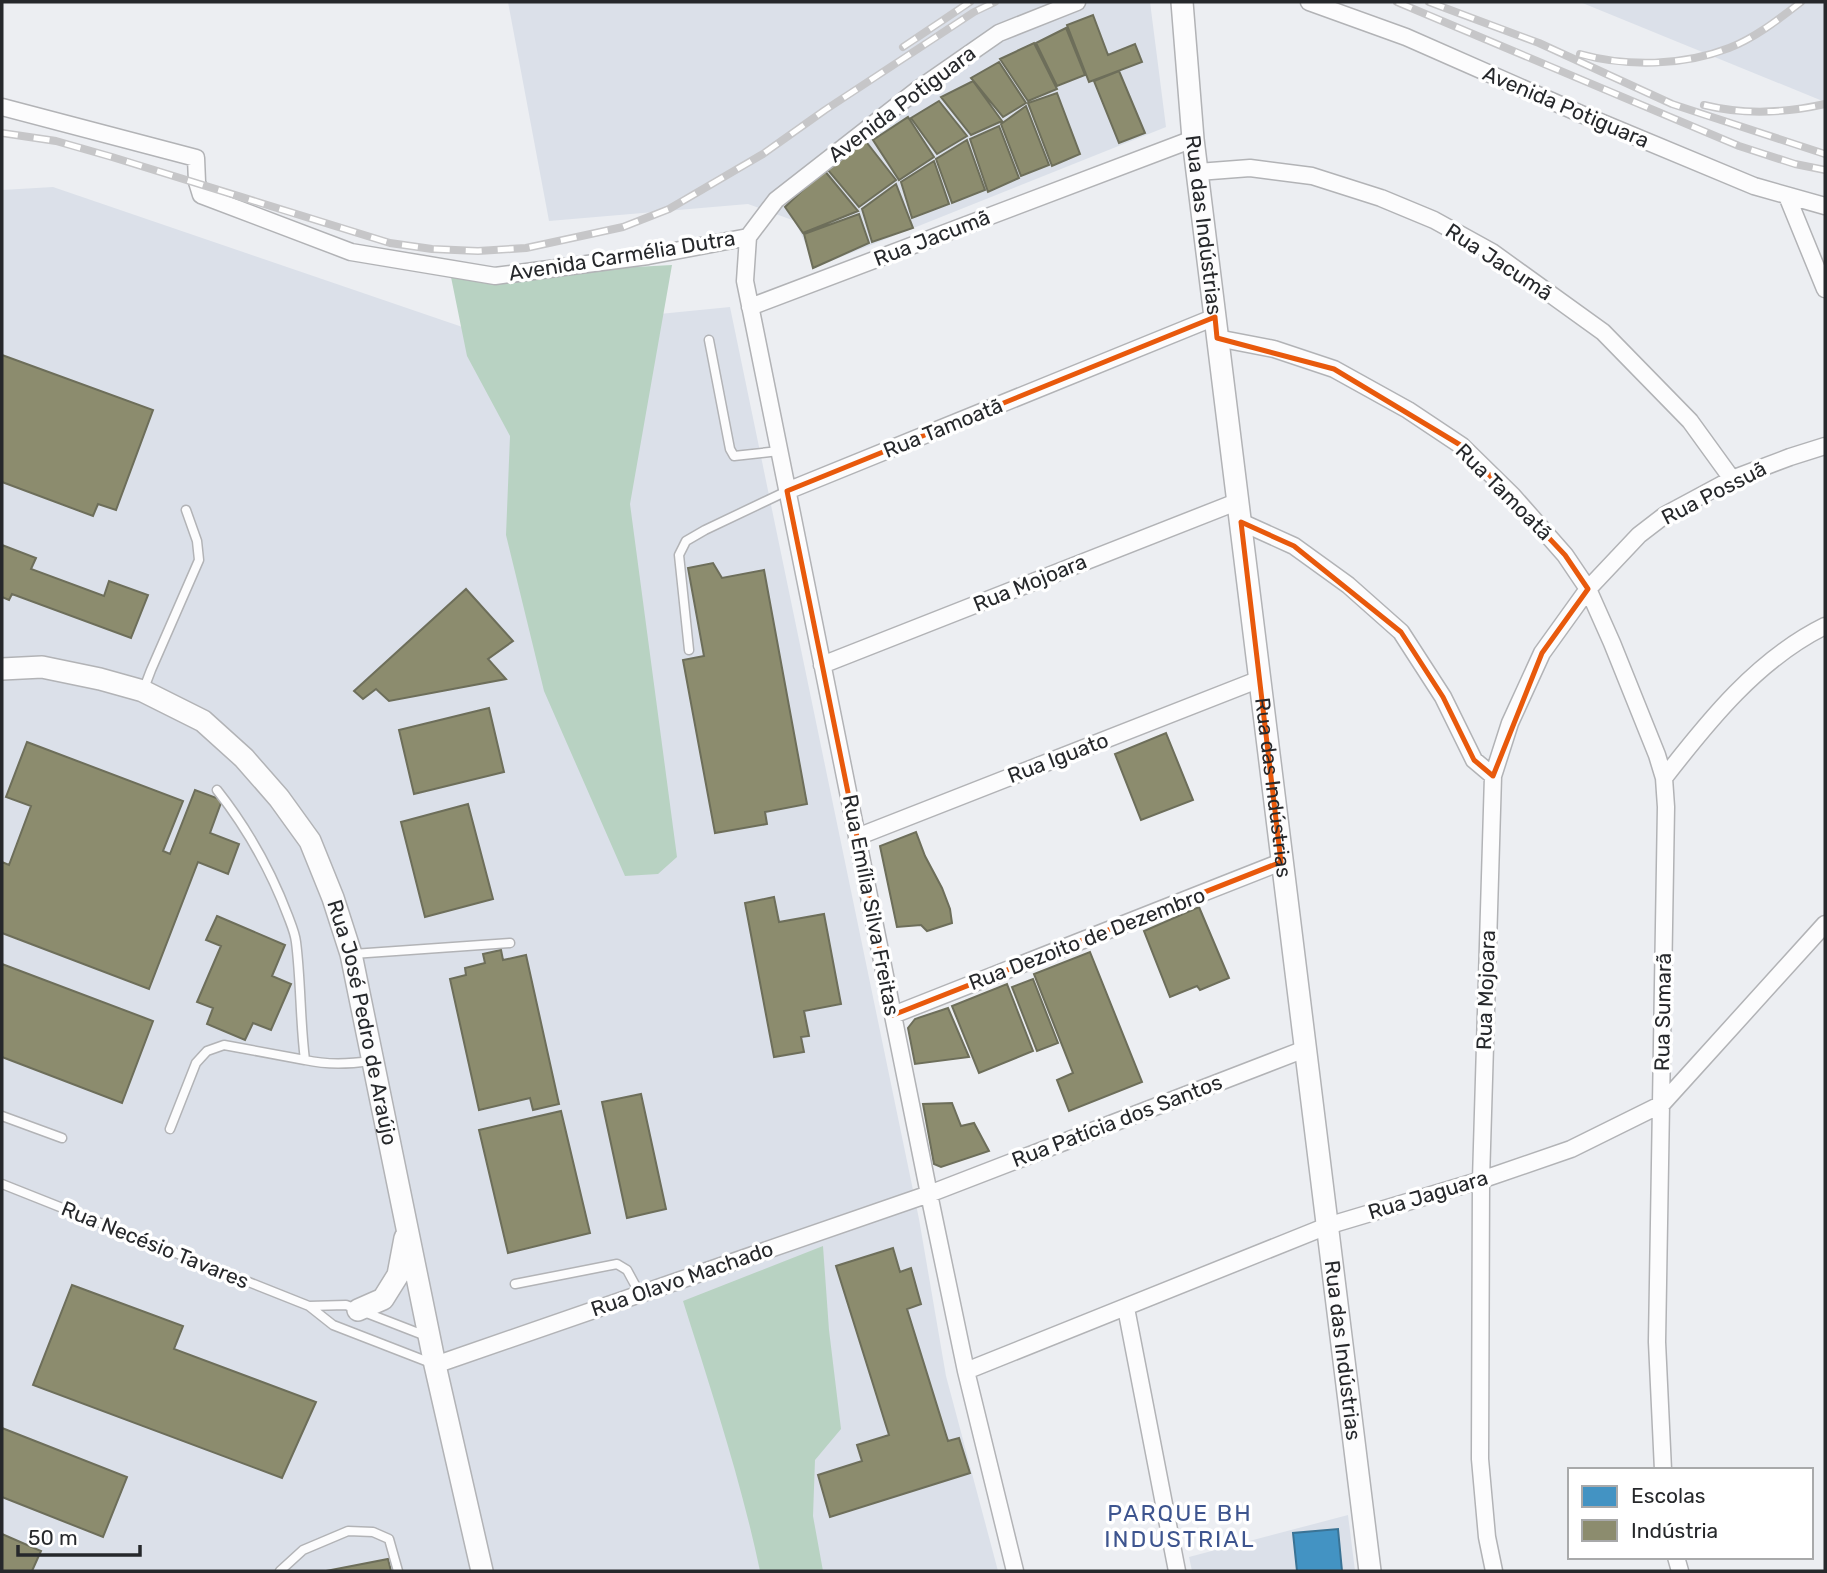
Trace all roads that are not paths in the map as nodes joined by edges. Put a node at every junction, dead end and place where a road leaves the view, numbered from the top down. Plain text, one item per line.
1 (1077, 2) edge
2 (1182, 2) edge
3 (1309, 2) edge
4 (2, 107) edge
5 (1193, 139) junction
6 (1198, 172) junction
7 (1787, 196) junction
8 (1825, 206) edge
9 (748, 237) junction
10 (1825, 289) edge
11 (750, 307) junction
12 (1216, 327) junction
13 (709, 340) dead end
14 (1825, 446) edge
15 (779, 451) junction
16 (1732, 479) junction
17 (787, 491) junction
18 (186, 509) dead end
19 (1240, 511) junction
20 (1588, 589) junction
21 (1825, 625) edge
22 (689, 650) dead end
23 (822, 665) junction
24 (2, 668) edge
25 (1260, 679) junction
26 (144, 691) junction
27 (1493, 776) junction
28 (1664, 778) junction
29 (217, 790) dead end
30 (857, 837) junction
31 (1281, 862) junction
32 (1825, 924) edge
33 (510, 943) dead end
34 (351, 954) junction
35 (893, 1015) junction
36 (1305, 1049) junction
37 (305, 1060) junction
38 (372, 1062) junction
39 (1662, 1104) junction
40 (2, 1116) edge
41 (170, 1129) dead end
42 (62, 1138) dead end
43 (1481, 1180) junction
44 (2, 1184) edge
45 (929, 1194) junction
46 (1327, 1226) junction
47 (407, 1229) junction
48 (515, 1284) dead end
49 (640, 1294) junction
50 (309, 1306) junction
51 (1126, 1307) junction
52 (358, 1310) junction
53 (430, 1338) junction
54 (435, 1365) junction
55 (966, 1371) junction
56 (1663, 1468) edge
57 (280, 1571) edge
58 (398, 1571) edge
59 (482, 1571) edge
60 (1015, 1571) edge
61 (1177, 1571) edge
62 (1370, 1571) edge
63 (1494, 1571) edge

1 - 9 street, Avenida Potiguara
2 - 5 street, Rua das Indústrias
3 - 7 street, Avenida Potiguara
4 - 9 street, Avenida Carmélia Dutra
5 - 6 street, Rua das Indústrias
5 - 11 street, Rua Jacumã
6 - 12 street, Rua das Indústrias
6 - 16 street, Rua Jacumã
7 - 8 street, Avenida Potiguara
7 - 10 street
9 - 11 street, Rua Emília Silva Freitas
11 - 15 street, Rua Emília Silva Freitas
12 - 17 street, Rua Tamoatã
12 - 19 street, Rua das Indústrias
12 - 20 street, Rua Tamoatã
13 - 15 lane
14 - 16 street, Rua Possuã
15 - 17 street, Rua Emília Silva Freitas
16 - 20 street, Rua Possuã
17 - 22 lane
17 - 23 street, Rua Emília Silva Freitas
18 - 26 lane
19 - 23 street, Rua Mojoara
19 - 25 street, Rua das Indústrias
19 - 27 street
20 - 27 street, Rua Possuã
20 - 28 street, Rua Tamoatã
21 - 28 street
23 - 30 street, Rua Emília Silva Freitas
24 - 26 street, Rua José Pedro de Araújo
25 - 30 street, Rua Iguato
25 - 31 street, Rua das Indústrias
26 - 34 street, Rua José Pedro de Araújo
27 - 43 street, Rua Mojoara
28 - 39 street, Rua Sumarã
29 - 37 lane
30 - 35 street, Rua Emília Silva Freitas
31 - 35 street, Rua Dezoito de Dezembro
31 - 36 street, Rua das Indústrias
32 - 39 street, Rua Jaguara
33 - 34 lane
34 - 38 street, Rua José Pedro de Araújo
35 - 45 street, Rua Emília Silva Freitas
36 - 45 street, Rua Patícia dos Santos
36 - 46 street, Rua das Indústrias
37 - 38 lane
37 - 41 lane
38 - 47 street, Rua José Pedro de Araújo
39 - 43 street, Rua Jaguara
39 - 56 street, Rua Sumarã
40 - 42 lane
43 - 46 street, Rua Jaguara
43 - 63 street, Rua Mojoara
44 - 50 lane, Rua Necésio Tavares
45 - 49 street, Rua Olavo Machado
45 - 55 street, Rua Emília Silva Freitas
46 - 51 street, Rua Jaguara
46 - 62 street, Rua das Indústrias
47 - 52 street
47 - 53 street, Rua José Pedro de Araújo
48 - 49 lane
49 - 54 street, Rua Olavo Machado
50 - 52 lane, Rua Necésio Tavares
50 - 54 lane, Rua Necésio Tavares
51 - 55 street, Rua Jaguara
51 - 61 street
52 - 53 lane, Rua Necésio Tavares
53 - 54 street, Rua José Pedro de Araújo
54 - 59 street, Rua José Pedro de Araújo
55 - 60 street, Rua Emília Silva Freitas
57 - 58 lane

